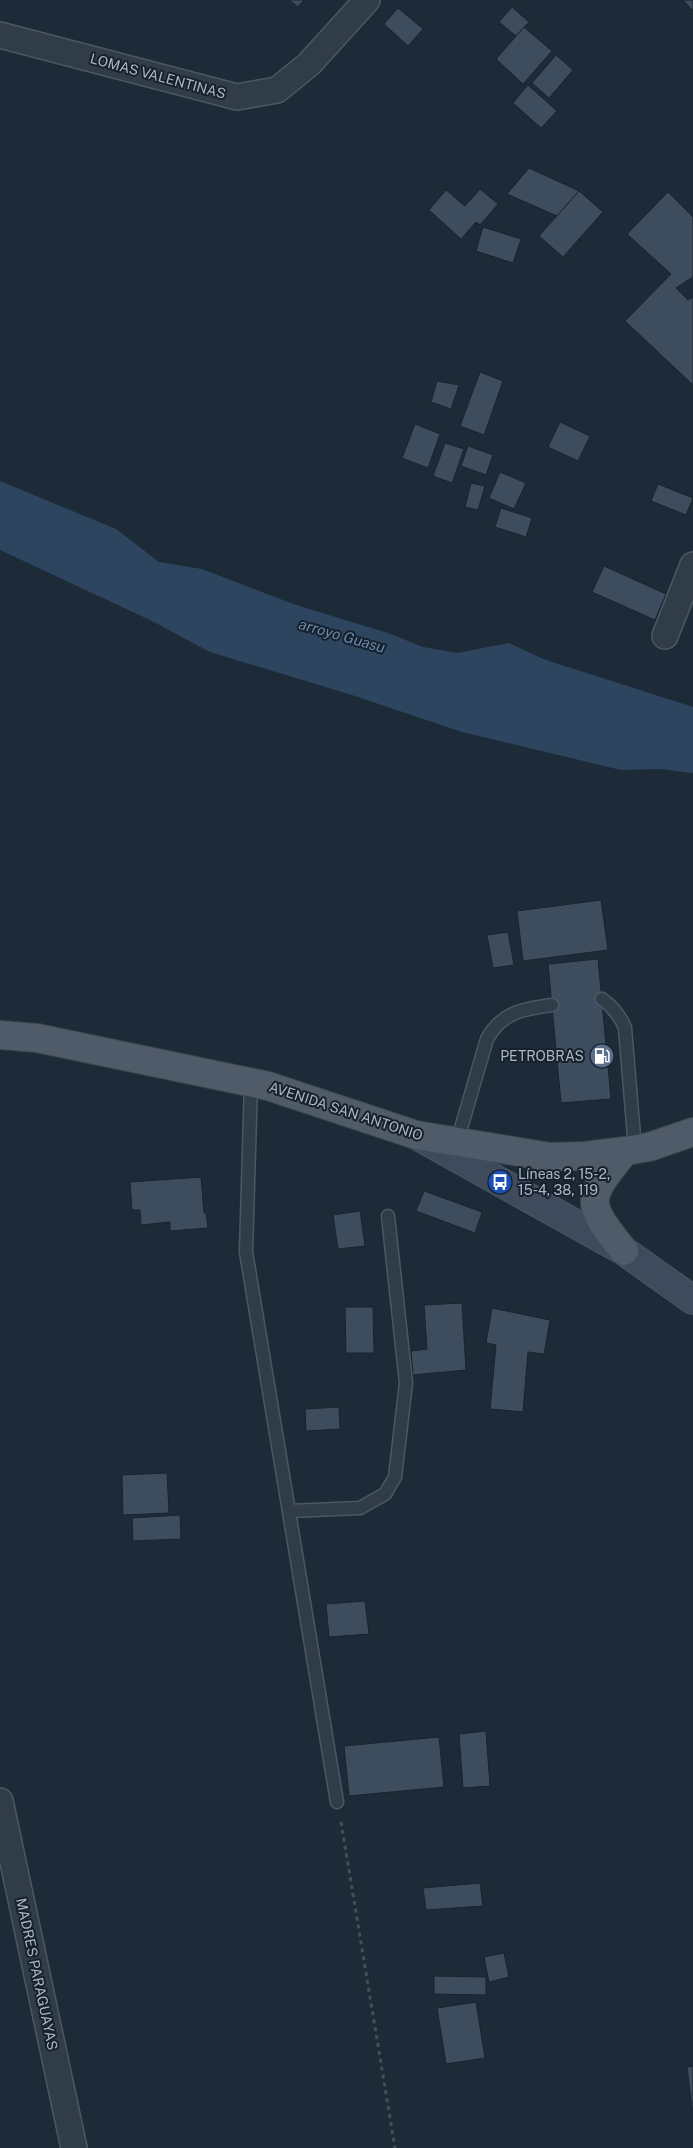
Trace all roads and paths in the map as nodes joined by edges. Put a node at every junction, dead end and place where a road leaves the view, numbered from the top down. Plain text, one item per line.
1 (366, 0) edge
2 (0, 34) edge
3 (693, 564) edge
4 (664, 636) dead end
5 (602, 999) dead end
6 (552, 1005) dead end
7 (0, 1035) edge
8 (251, 1082) junction
9 (693, 1132) edge
10 (416, 1135) junction
11 (457, 1142) junction
12 (630, 1150) junction
13 (388, 1216) dead end
14 (624, 1251) junction
15 (693, 1300) edge
16 (289, 1511) junction
17 (0, 1801) edge
18 (337, 1802) joint
19 (74, 2148) edge
20 (395, 2148) edge

1 - 2 street, LOMAS VALENTINAS
3 - 4 street
5 - 12 lane
6 - 11 lane
7 - 8 main road, AVENIDA SAN ANTONIO
8 - 10 main road, AVENIDA SAN ANTONIO
8 - 16 lane
9 - 12 main road, AVENIDA SAN ANTONIO
10 - 11 main road, AVENIDA SAN ANTONIO
10 - 14 main road
11 - 12 main road, AVENIDA SAN ANTONIO
12 - 14 main road
13 - 16 lane
14 - 15 main road
16 - 18 lane
17 - 19 street, MADRES PARAGUAYAS
18 - 20 path

